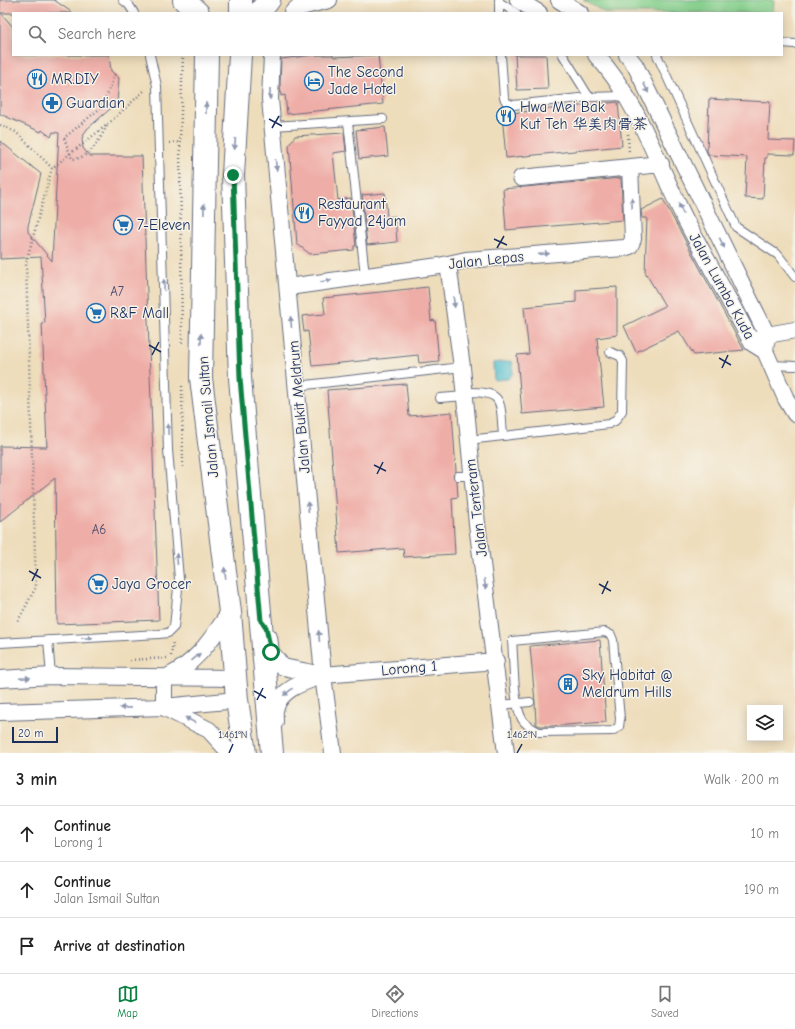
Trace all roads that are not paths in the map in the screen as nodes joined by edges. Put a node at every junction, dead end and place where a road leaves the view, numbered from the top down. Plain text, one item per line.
1 (123, 0) edge
2 (184, 0) edge
3 (206, 0) edge
4 (241, 0) edge
5 (269, 0) edge
6 (329, 0) edge
7 (518, 0) edge
8 (559, 0) edge
9 (499, 1) edge
10 (133, 12) edge
11 (197, 12) edge
12 (207, 12) edge
13 (241, 12) edge
14 (261, 12) edge
15 (293, 12) edge
16 (499, 12) edge
17 (515, 12) edge
18 (537, 12) edge
19 (578, 12) edge
20 (783, 43) edge
21 (795, 44) edge
22 (150, 56) edge
23 (207, 56) edge
24 (240, 56) edge
25 (502, 56) edge
26 (564, 56) edge
27 (597, 56) edge
28 (628, 56) edge
29 (657, 56) edge
30 (272, 58) edge
31 (625, 96) junction
32 (589, 97) junction
33 (383, 119) dead end
34 (348, 122) junction
35 (273, 126) junction
36 (661, 164) junction
37 (630, 167) junction
38 (522, 178) dead end
39 (448, 264) junction
40 (365, 275) junction
41 (795, 277) edge
42 (288, 287) junction
43 (795, 330) edge
44 (764, 348) junction
45 (610, 352) dead end
46 (795, 366) edge
47 (462, 367) junction
48 (297, 386) junction
49 (464, 394) junction
50 (440, 398) dead end
51 (795, 414) edge
52 (503, 436) junction
53 (468, 440) junction
54 (230, 612) junction
55 (261, 621) junction
56 (48, 640) junction
57 (0, 643) edge
58 (496, 661) junction
59 (323, 675) junction
60 (51, 676) junction
61 (164, 678) junction
62 (235, 678) junction
63 (0, 679) edge
64 (516, 690) junction
65 (501, 699) junction
66 (237, 700) junction
67 (530, 702) dead end
68 (518, 703) junction
69 (164, 707) junction
70 (0, 712) edge
71 (271, 745) edge
72 (230, 753) edge
73 (245, 753) edge
74 (333, 753) edge
75 (506, 753) edge

1 - 10 lane
2 - 11 main road
3 - 12 main road
4 - 13 main road
5 - 14 main road
6 - 15 street
7 - 18 street
8 - 19 street
9 - 16 lane
9 - 17 lane
20 - 21 lane
56 -> 22 lane
54 -> 23 main road, Jalan Ismail Sultan
24 -> 55 main road
25 - 32 lane
26 - 32 lane
27 - 31 street, Jalan Lumba Kuda
28 -> 44 street, Jalan Lumba Kuda
29 - 41 lane
30 -> 35 street, Jalan Bukit Meldrum
31 - 32 lane
31 - 36 street, Jalan Lumba Kuda
33 - 34 lane
34 - 35 lane
34 - 40 lane
35 -> 42 street, Jalan Bukit Meldrum
36 - 37 street
44 -> 36 street, Jalan Lumba Kuda
37 - 38 street
39 -> 37 street, Jalan Lepas
39 - 40 street, Jalan Lepas
39 -> 47 street, Jalan Tenteram
42 -> 40 street, Jalan Lepas
48 -> 42 street, Jalan Bukit Meldrum
43 - 44 street
44 - 46 lane
44 - 51 street
45 - 52 lane
47 - 48 lane
47 - 49 street, Jalan Tenteram
59 -> 48 street, Jalan Bukit Meldrum
49 - 50 lane
49 - 52 lane
49 - 53 street, Jalan Tenteram
52 - 53 lane
53 -> 58 street, Jalan Tenteram
61 -> 54 street
54 - 62 main road, Jalan Ismail Sultan
55 - 59 street, Lorong 1
55 - 71 main road
56 - 57 lane
56 - 60 lane
58 - 59 street, Lorong 1
58 - 65 street, Jalan Tenteram
59 -> 71 street, Lorong 1
59 - 74 street, Jalan Bukit Meldrum
60 - 61 street
63 -> 60 street
61 - 62 street
61 - 69 street
62 - 66 main road, Jalan Ismail Sultan
64 - 65 lane
64 - 68 lane
64 - 68 lane
65 - 68 lane
65 - 75 street, Jalan Tenteram
66 - 69 street
66 - 73 main road, Jalan Ismail Sultan
67 - 68 lane
69 -> 70 street
72 -> 69 street

